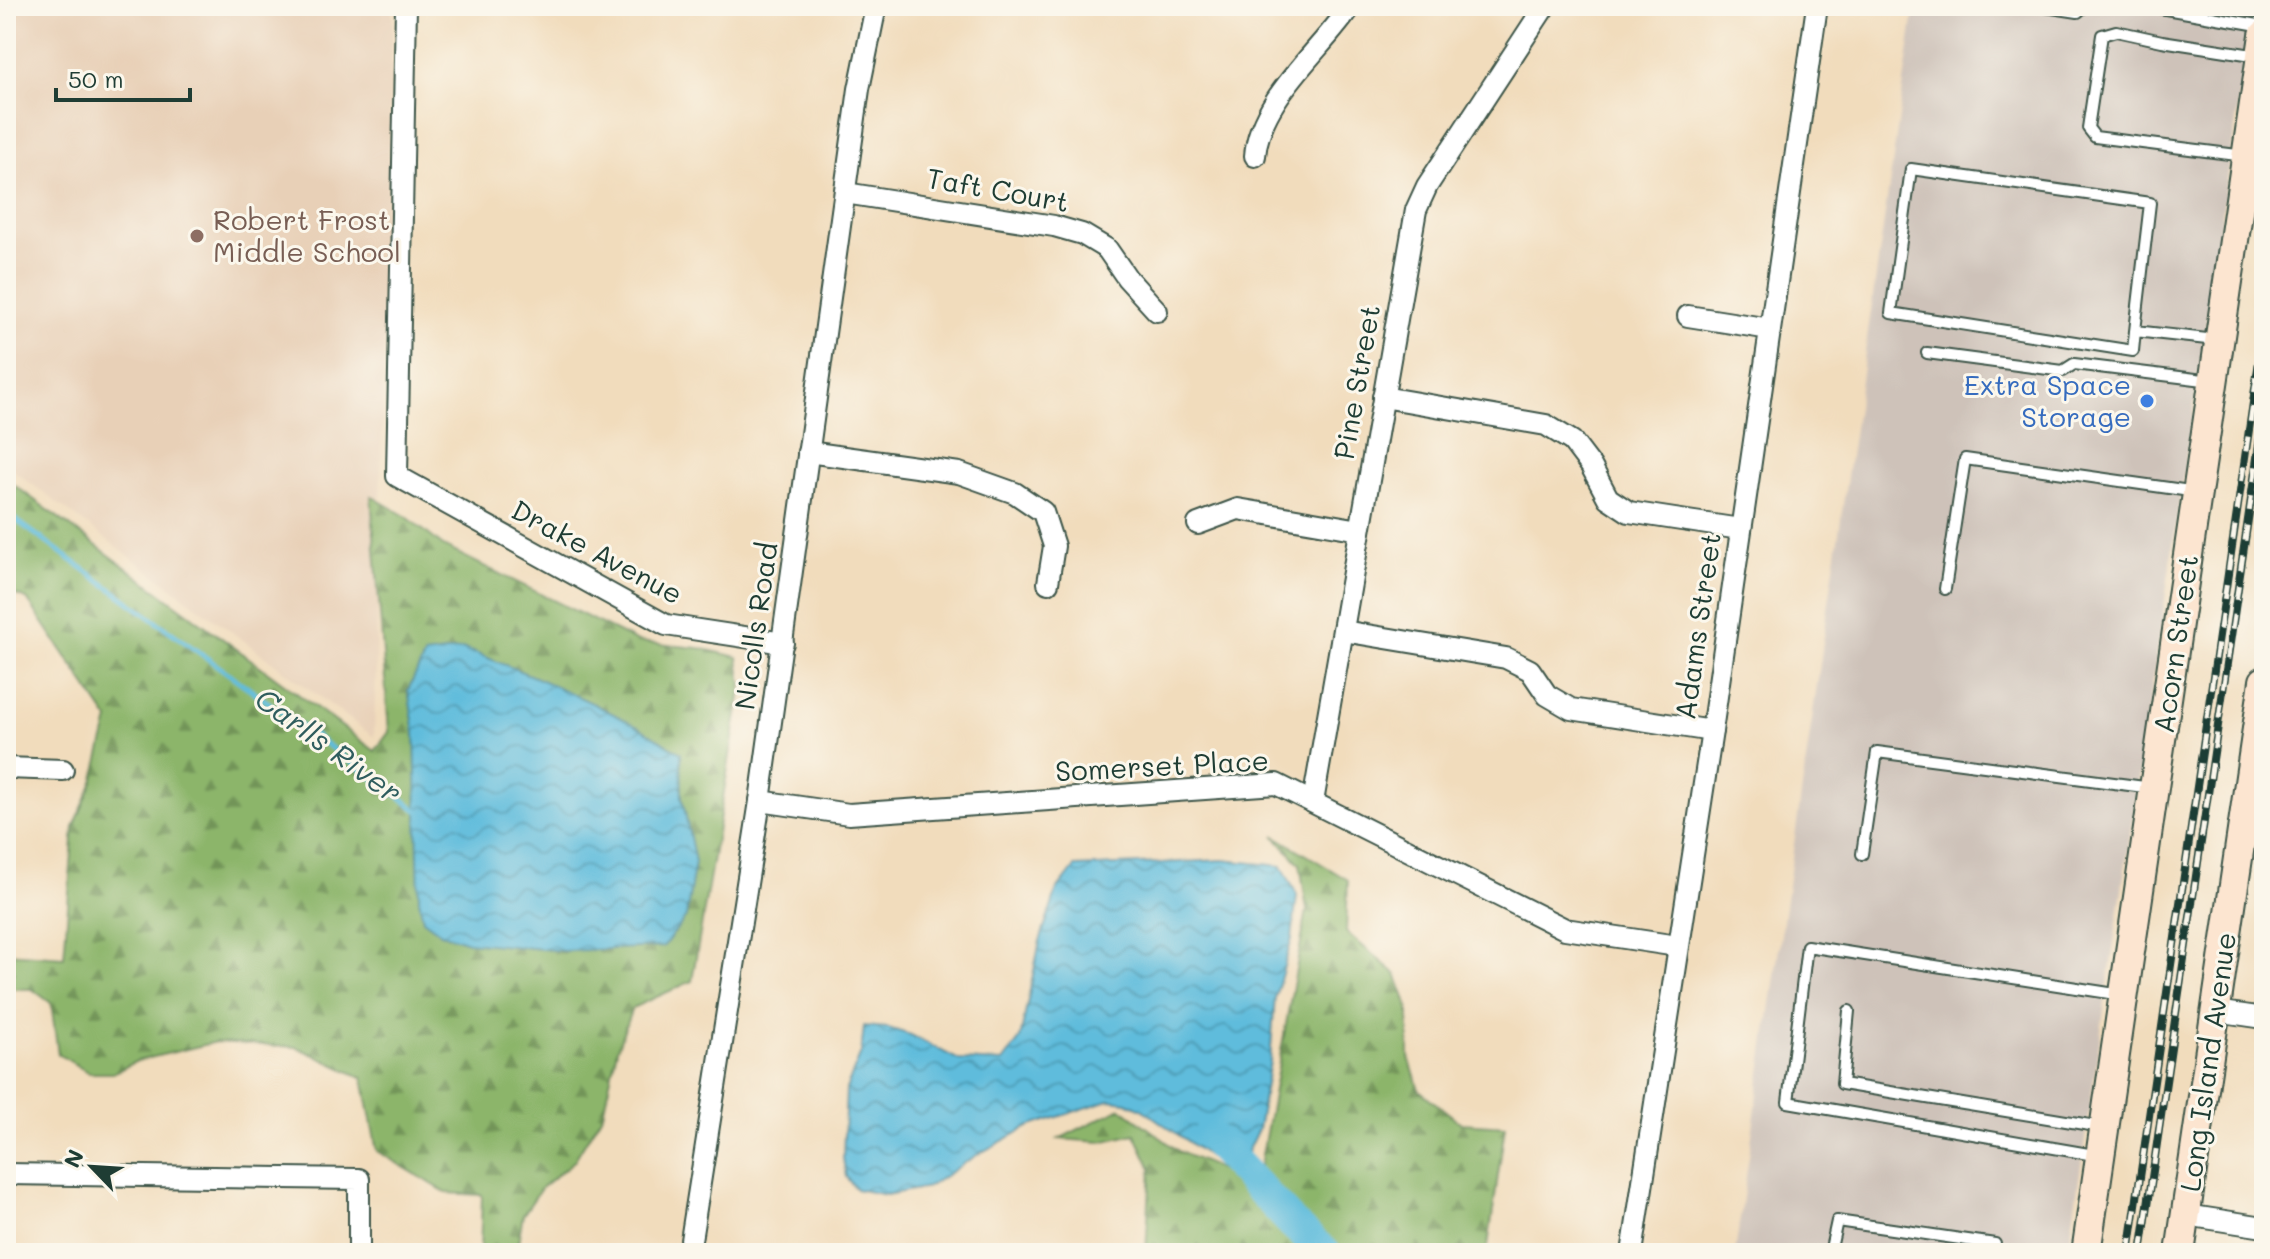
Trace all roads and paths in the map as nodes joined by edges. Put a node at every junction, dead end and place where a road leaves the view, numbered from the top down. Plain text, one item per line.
1 (406, 6) edge
2 (876, 6) edge
3 (1351, 6) edge
4 (1545, 6) edge
5 (1817, 6) edge
6 (2039, 6) edge
7 (2085, 6) edge
8 (2148, 6) edge
9 (2264, 26) edge
10 (2262, 46) edge
11 (1255, 156) dead end
12 (2245, 156) junction
13 (845, 193) junction
14 (1157, 311) dead end
15 (1688, 316) dead end
16 (1770, 329) junction
17 (2135, 331) junction
18 (2218, 340) junction
19 (1927, 353) dead end
20 (2212, 381) junction
21 (1383, 397) junction
22 (808, 452) junction
23 (2198, 492) junction
24 (1198, 524) dead end
25 (1740, 529) junction
26 (1360, 530) junction
27 (1048, 583) dead end
28 (1945, 589) dead end
29 (1343, 631) junction
30 (783, 643) junction
31 (2264, 681) edge
32 (1712, 731) junction
33 (6, 768) edge
34 (63, 770) dead end
35 (2154, 788) junction
36 (760, 801) junction
37 (1313, 802) junction
38 (2255, 811) edge
39 (1862, 854) dead end
40 (1677, 946) junction
41 (2124, 996) junction
42 (1849, 1011) dead end
43 (2216, 1011) junction
44 (2264, 1018) edge
45 (2104, 1128) junction
46 (2100, 1156) junction
47 (6, 1174) edge
48 (2186, 1215) junction
49 (2264, 1227) edge
50 (359, 1253) edge
51 (689, 1253) edge
52 (1632, 1253) edge
53 (1830, 1253) edge
54 (1994, 1253) edge
55 (2086, 1253) edge
56 (2180, 1253) edge

1 - 30 street, Drake Avenue
2 - 13 street, Nicolls Road
3 - 11 street
4 - 21 street, Pine Street
5 - 16 street, Adams Street
6 - 7 lane
8 - 9 lane
10 - 12 street, Acorn Street
10 - 12 lane
12 - 18 street, Acorn Street
13 - 14 street, Taft Court
13 - 22 street, Nicolls Road
15 - 16 street
16 - 25 street, Adams Street
17 - 17 lane
17 - 18 lane
18 - 20 street, Acorn Street
19 - 20 lane
20 - 23 street, Acorn Street
21 - 25 street
21 - 26 street, Pine Street
22 - 27 street
22 - 30 street, Nicolls Road
23 - 28 lane
23 - 35 street, Acorn Street
24 - 26 street
25 - 32 street, Adams Street
26 - 29 street, Pine Street
29 - 32 street
29 - 37 street, Pine Street
30 - 36 street, Nicolls Road
31 - 38 street, Long Island Avenue
32 - 40 street, Adams Street
33 - 34 street
35 - 39 lane
35 - 41 street, Acorn Street
36 - 37 street, Somerset Place
36 - 51 street, Nicolls Road
37 - 40 street, Somerset Place
38 - 43 street, Long Island Avenue
40 - 52 street, Adams Street
41 - 45 street, Acorn Street
41 - 46 lane
42 - 45 lane
43 - 44 street
43 - 48 street, Long Island Avenue
45 - 46 street, Acorn Street
46 - 55 street, Acorn Street
47 - 50 street
48 - 49 street
48 - 56 street, Long Island Avenue
53 - 54 lane

